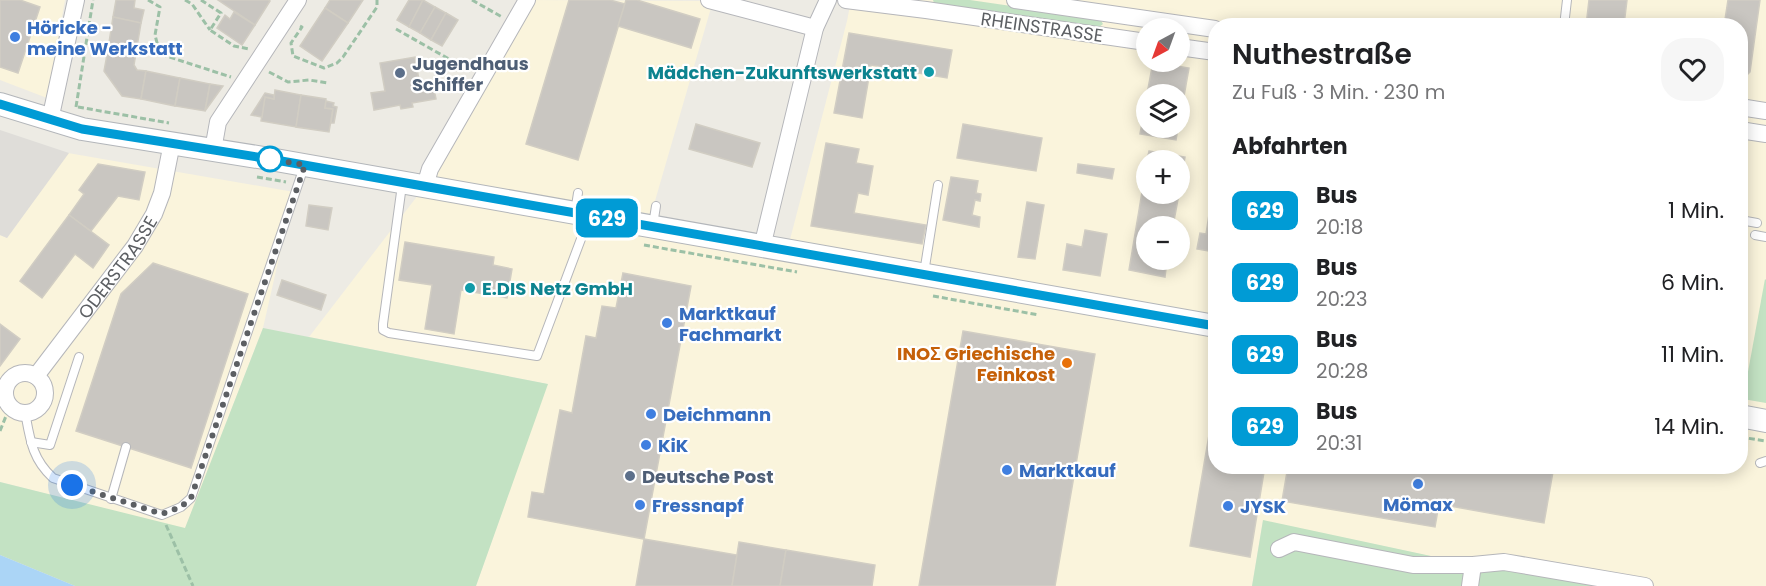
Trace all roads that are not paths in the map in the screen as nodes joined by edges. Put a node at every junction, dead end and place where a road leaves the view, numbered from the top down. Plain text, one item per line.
1 (76, 0) edge
2 (298, 0) edge
3 (527, 0) edge
4 (709, 0) edge
5 (828, 0) edge
6 (846, 0) edge
7 (1015, 0) edge
8 (1567, 0) edge
9 (927, 5) edge
10 (1125, 16) junction
11 (1565, 18) edge
12 (815, 28) junction
13 (1208, 29) edge
14 (1122, 38) junction
15 (1136, 40) edge
16 (1190, 49) edge
17 (1208, 51) edge
18 (0, 104) edge
19 (1748, 108) edge
20 (1766, 111) edge
21 (50, 120) junction
22 (1748, 131) edge
23 (175, 134) junction
24 (1766, 134) edge
25 (213, 150) junction
26 (305, 165) junction
27 (402, 183) junction
28 (938, 185) dead end
29 (425, 186) junction
30 (580, 207) junction
31 (1748, 221) edge
32 (1757, 223) dead end
33 (1755, 235) dead end
34 (1766, 237) edge
35 (762, 247) junction
36 (923, 276) junction
37 (1208, 325) edge
38 (79, 357) dead end
39 (36, 376) junction
40 (17, 409) junction
41 (1748, 418) edge
42 (1766, 421) edge
43 (31, 442) junction
44 (126, 447) dead end
45 (111, 499) junction
46 (1279, 549) dead end
47 (1473, 565) junction
48 (1470, 586) edge
49 (1645, 586) edge

1 - 21 street
2 - 25 street
3 - 29 street
4 - 12 street
5 - 12 street
6 - 9 street, RHEINSTRASSE
7 - 10 street, RHEINSTRASSE
8 - 11 lane
9 - 14 street, RHEINSTRASSE
10 - 13 street, RHEINSTRASSE
10 - 14 street, RHEINSTRASSE
12 - 35 street
14 - 15 street, RHEINSTRASSE
16 - 17 street
18 - 21 main road
19 - 20 street
21 - 23 main road
22 - 24 street
23 - 25 main road
23 - 39 street, ODERSTRASSE
25 - 26 main road
26 - 27 main road
26 - 45 lane
27 - 29 main road
27 - 30 lane
28 - 36 lane
29 - 30 main road
30 - 35 main road
31 - 32 lane
33 - 34 lane
35 - 36 main road
36 - 37 main road
38 - 43 lane
39 - 40 street
39 - 40 street
40 - 43 lane
41 - 42 main road
43 - 45 lane
44 - 45 lane
46 - 47 street
47 - 48 street
47 - 49 street

